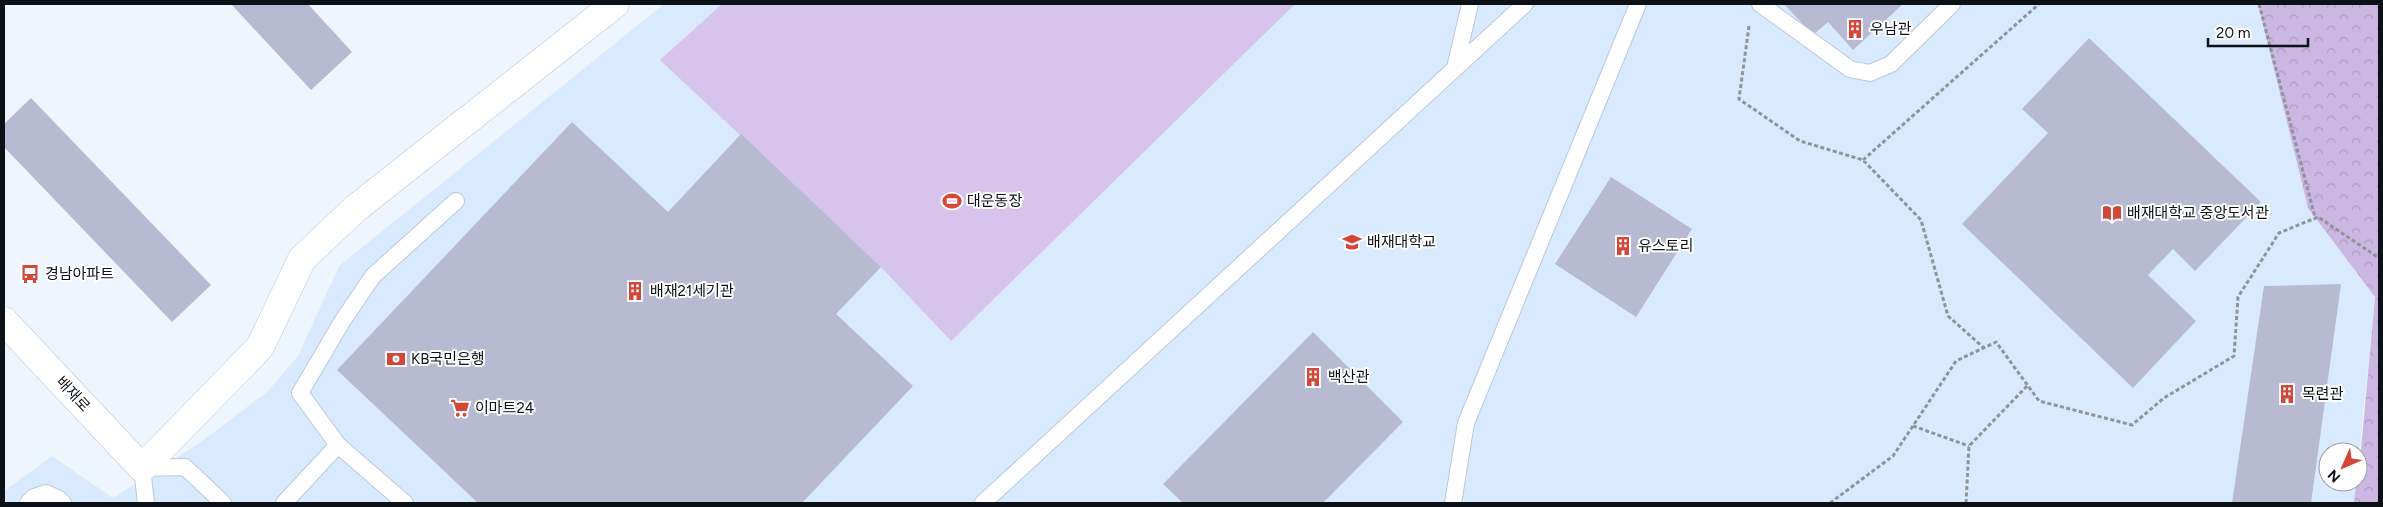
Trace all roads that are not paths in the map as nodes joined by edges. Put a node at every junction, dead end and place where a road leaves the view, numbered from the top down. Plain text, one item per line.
1 (616, 4) edge
2 (1470, 4) edge
3 (1525, 4) edge
4 (1638, 4) edge
5 (1760, 4) edge
6 (1952, 4) edge
7 (1455, 68) junction
8 (456, 201) dead end
9 (4, 320) edge
10 (338, 445) junction
11 (142, 468) junction
12 (28, 503) edge
13 (63, 503) edge
14 (146, 503) edge
15 (223, 503) edge
16 (284, 503) edge
17 (405, 503) edge
18 (983, 503) edge
19 (1454, 503) edge

1 - 11 street
2 - 7 lane
3 - 7 lane
4 - 19 lane
5 - 6 lane
7 - 18 lane
8 - 10 lane
9 - 11 street, 배재로
10 - 16 lane
10 - 17 lane
11 - 14 lane
11 - 15 lane
12 - 13 lane

